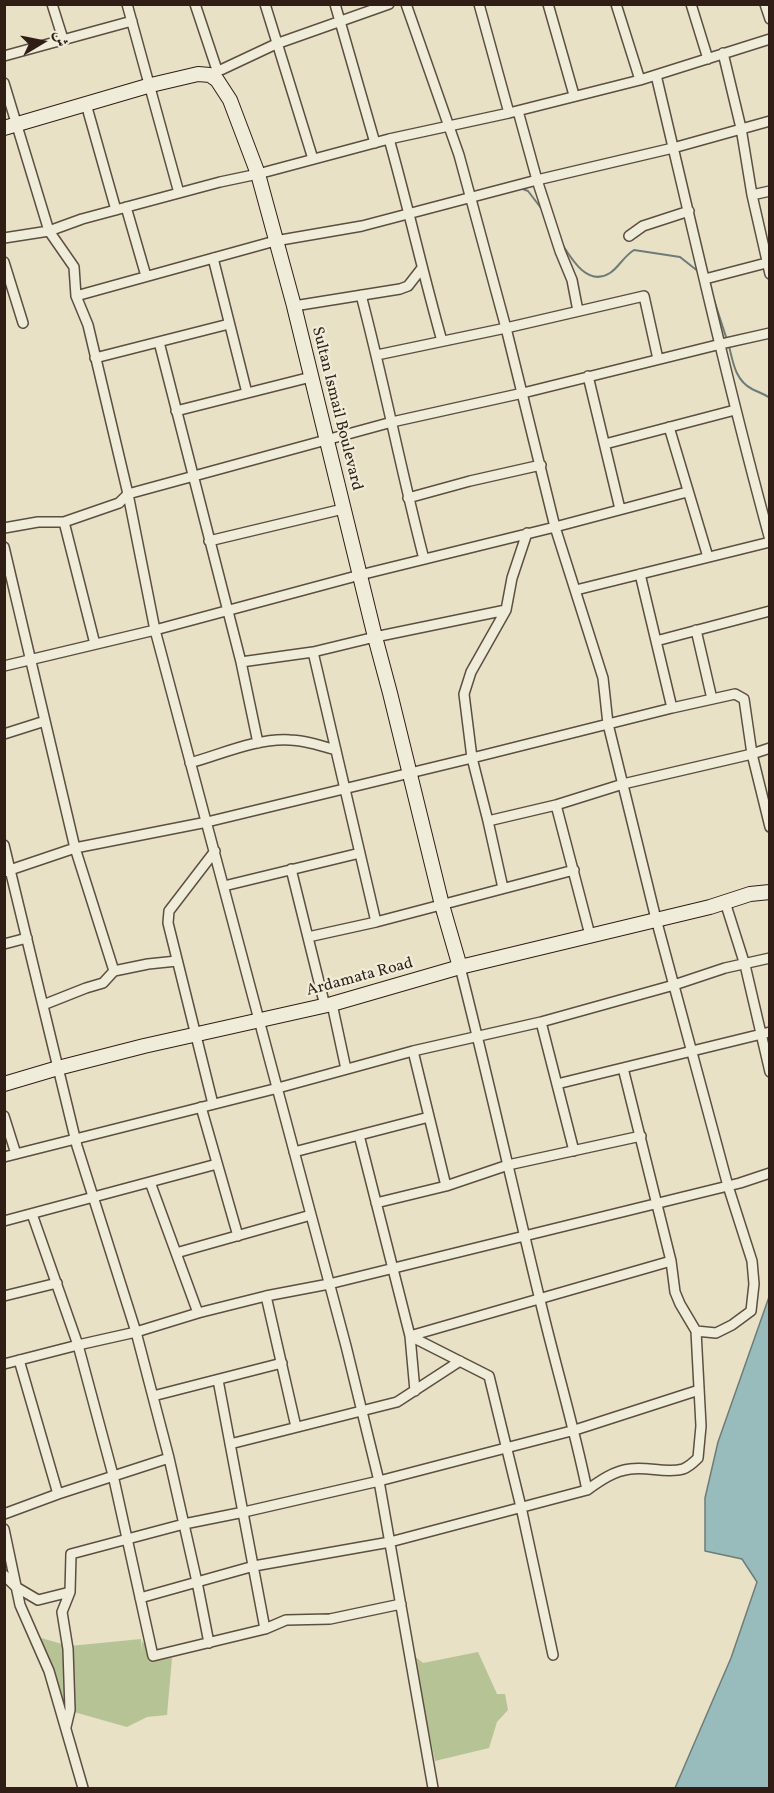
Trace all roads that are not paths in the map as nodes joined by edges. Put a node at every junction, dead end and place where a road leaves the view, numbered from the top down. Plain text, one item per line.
1 (52, 4) edge
2 (127, 4) edge
3 (195, 4) edge
4 (265, 4) edge
5 (335, 4) edge
6 (388, 4) edge
7 (406, 4) edge
8 (479, 4) edge
9 (548, 4) edge
10 (616, 4) edge
11 (691, 4) edge
12 (765, 4) edge
13 (770, 19) edge
14 (132, 21) junction
15 (340, 22) junction
16 (63, 39) junction
17 (770, 39) edge
18 (276, 44) junction
19 (723, 53) junction
20 (4, 56) edge
21 (708, 59) junction
22 (214, 73) junction
23 (656, 75) junction
24 (640, 80) junction
25 (4, 83) edge
26 (150, 85) junction
27 (574, 95) junction
28 (86, 104) junction
29 (514, 112) junction
30 (770, 121) edge
31 (11, 126) edge
32 (448, 126) junction
33 (741, 128) junction
34 (389, 139) junction
35 (375, 143) junction
36 (673, 148) junction
37 (313, 159) junction
38 (258, 174) junction
39 (537, 180) junction
40 (770, 191) edge
41 (179, 193) junction
42 (752, 195) junction
43 (470, 197) junction
44 (126, 207) junction
45 (116, 210) junction
46 (688, 211) junction
47 (410, 213) junction
48 (49, 231) junction
49 (629, 236) dead end
50 (4, 238) edge
51 (275, 241) junction
52 (213, 258) junction
53 (4, 262) edge
54 (768, 262) edge
55 (422, 268) junction
56 (770, 274) edge
57 (146, 276) junction
58 (705, 279) junction
59 (361, 295) junction
60 (76, 296) junction
61 (294, 306) junction
62 (578, 311) junction
63 (23, 323) dead end
64 (229, 324) junction
65 (507, 328) junction
66 (770, 333) edge
67 (442, 341) junction
68 (159, 342) junction
69 (721, 344) junction
70 (377, 355) junction
71 (95, 358) junction
72 (658, 359) junction
73 (588, 376) junction
74 (311, 377) junction
75 (247, 393) junction
76 (523, 393) junction
77 (735, 410) junction
78 (176, 411) junction
79 (392, 422) junction
80 (669, 427) junction
81 (326, 438) junction
82 (605, 444) junction
83 (541, 465) junction
84 (193, 476) junction
85 (687, 492) junction
86 (128, 494) junction
87 (408, 498) junction
88 (343, 509) junction
89 (620, 509) junction
90 (64, 522) junction
91 (555, 527) junction
92 (4, 528) edge
93 (527, 533) junction
94 (209, 541) junction
95 (770, 541) edge
96 (4, 548) edge
97 (708, 557) junction
98 (424, 559) junction
99 (640, 574) junction
100 (360, 575) junction
101 (576, 590) junction
102 (227, 610) junction
103 (506, 610) junction
104 (770, 611) edge
105 (155, 630) junction
106 (696, 630) junction
107 (375, 637) junction
108 (656, 641) junction
109 (95, 644) junction
110 (313, 652) junction
111 (31, 659) junction
112 (241, 662) junction
113 (4, 666) edge
114 (712, 699) junction
115 (672, 708) junction
116 (45, 721) junction
117 (608, 724) junction
118 (4, 734) edge
119 (258, 743) junction
120 (770, 748) edge
121 (336, 750) junction
122 (752, 754) junction
123 (472, 758) junction
124 (190, 763) junction
125 (410, 772) junction
126 (623, 784) junction
127 (345, 788) junction
128 (765, 794) edge
129 (556, 805) junction
130 (488, 821) junction
131 (207, 822) junction
132 (770, 827) edge
133 (4, 845) edge
134 (75, 848) junction
135 (215, 852) junction
136 (360, 853) junction
137 (291, 869) junction
138 (574, 870) junction
139 (7, 871) edge
140 (224, 885) junction
141 (503, 888) junction
142 (770, 892) edge
143 (725, 902) junction
144 (442, 905) junction
145 (656, 919) junction
146 (376, 922) junction
147 (590, 935) junction
148 (308, 937) junction
149 (27, 938) junction
150 (4, 944) edge
151 (770, 958) edge
152 (177, 961) junction
153 (745, 964) junction
154 (460, 967) junction
155 (114, 971) junction
156 (674, 985) junction
157 (43, 1005) junction
158 (328, 1005) junction
159 (259, 1020) junction
160 (541, 1022) junction
161 (195, 1034) junction
162 (765, 1034) edge
163 (478, 1037) junction
164 (691, 1050) junction
165 (413, 1051) junction
166 (58, 1068) junction
167 (623, 1068) junction
168 (346, 1070) junction
169 (770, 1072) edge
170 (4, 1084) edge
171 (557, 1084) junction
172 (278, 1088) junction
173 (213, 1104) junction
174 (201, 1107) junction
175 (4, 1116) edge
176 (429, 1117) junction
177 (359, 1135) junction
178 (641, 1137) junction
179 (75, 1138) junction
180 (574, 1151) junction
181 (294, 1152) junction
182 (16, 1154) junction
183 (4, 1156) edge
184 (217, 1164) junction
185 (508, 1165) junction
186 (770, 1173) edge
187 (150, 1182) junction
188 (446, 1186) junction
189 (728, 1186) junction
190 (93, 1198) junction
191 (376, 1203) junction
192 (657, 1203) junction
193 (32, 1214) junction
194 (311, 1215) junction
195 (4, 1221) edge
196 (238, 1236) junction
197 (525, 1236) junction
198 (176, 1253) junction
199 (671, 1261) junction
200 (393, 1268) junction
201 (57, 1283) junction
202 (329, 1284) junction
203 (4, 1296) edge
204 (266, 1296) junction
205 (540, 1299) junction
206 (198, 1313) junction
207 (696, 1331) junction
208 (136, 1332) junction
209 (410, 1336) junction
210 (78, 1345) junction
211 (19, 1360) junction
212 (460, 1361) junction
213 (282, 1363) junction
214 (4, 1364) edge
215 (218, 1380) junction
216 (699, 1390) junction
217 (415, 1391) junction
218 (153, 1396) junction
219 (361, 1411) junction
220 (296, 1427) junction
221 (575, 1430) junction
222 (230, 1444) junction
223 (507, 1448) junction
224 (169, 1458) junction
225 (113, 1475) junction
226 (378, 1481) junction
227 (588, 1490) junction
228 (58, 1494) junction
229 (521, 1507) junction
230 (244, 1512) junction
231 (4, 1514) edge
232 (184, 1524) junction
233 (4, 1529) edge
234 (127, 1538) junction
235 (390, 1542) junction
236 (255, 1566) junction
237 (4, 1575) edge
238 (197, 1582) junction
239 (16, 1587) junction
240 (70, 1592) junction
241 (140, 1598) junction
242 (401, 1604) junction
243 (266, 1629) junction
244 (208, 1643) junction
245 (554, 1655) dead end
246 (66, 1727) junction
247 (83, 1788) edge
248 (433, 1788) edge

1 - 16 street
2 - 14 street
3 - 22 street
4 - 18 street
5 - 15 street
6 - 15 street
7 - 32 street
8 - 29 street
9 - 27 street
10 - 24 street
11 - 21 street
12 - 13 street
14 - 16 street
14 - 26 street
15 - 18 street
15 - 35 street
16 - 20 street
17 - 19 street
18 - 22 street
18 - 37 street
19 - 21 street
19 - 33 street
21 - 23 street
22 - 26 street
22 - 38 street, Sultan Ismail Boulevard
23 - 24 street
23 - 36 street
24 - 27 street
25 - 31 street
26 - 28 street
26 - 41 street
27 - 29 street
28 - 31 street
28 - 45 street
29 - 32 street
29 - 39 street
30 - 33 street
31 - 48 street
32 - 34 street
32 - 43 street
33 - 36 street
33 - 42 street
34 - 35 street
34 - 47 street
35 - 37 street
36 - 39 street
36 - 46 street
37 - 38 street
38 - 41 street
38 - 51 street, Sultan Ismail Boulevard
39 - 43 street
39 - 62 street
40 - 42 street
41 - 44 street
42 - 54 street
43 - 47 street
43 - 65 street
44 - 45 street
44 - 57 street
45 - 48 street
46 - 49 street
46 - 58 street
47 - 51 street
47 - 55 street
48 - 50 street
48 - 60 street
51 - 52 street
51 - 61 street, Sultan Ismail Boulevard
52 - 57 street
52 - 64 street
53 - 63 street
54 - 56 street
54 - 58 street
55 - 59 street
55 - 67 street
57 - 60 street
58 - 69 street
59 - 61 street
59 - 70 street
60 - 71 street
61 - 74 street, Sultan Ismail Boulevard
62 - 65 street
62 - 72 street
64 - 68 street
64 - 75 street
65 - 67 street
65 - 76 street
66 - 69 street
67 - 70 street
68 - 71 street
68 - 78 street
69 - 72 street
69 - 77 street
70 - 79 street
71 - 86 street
72 - 73 street
73 - 76 street
73 - 82 street
74 - 75 street
74 - 81 street, Sultan Ismail Boulevard
75 - 78 street
76 - 79 street
76 - 83 street
77 - 80 street
77 - 95 street
78 - 84 street
79 - 81 street
79 - 87 street
80 - 82 street
80 - 85 street
81 - 84 street
81 - 88 street, Sultan Ismail Boulevard
82 - 89 street
83 - 87 street
83 - 91 street
84 - 86 street
84 - 94 street
85 - 89 street
85 - 97 street
86 - 90 street
86 - 105 street
87 - 98 street
88 - 94 street
88 - 100 street, Sultan Ismail Boulevard
89 - 91 street
90 - 92 street
90 - 109 street
91 - 93 street
91 - 101 street
93 - 98 street
93 - 103 street
94 - 102 street
95 - 97 street
96 - 111 street
97 - 99 street
98 - 100 street
99 - 101 street
99 - 108 street
100 - 102 street
100 - 107 street, Sultan Ismail Boulevard
101 - 117 street
102 - 105 street
102 - 112 street
103 - 107 street
103 - 123 street
104 - 106 street
105 - 109 street
105 - 124 street
106 - 108 street
106 - 114 street
107 - 110 street
107 - 125 street, Sultan Ismail Boulevard
108 - 115 street
109 - 111 street
110 - 112 street
110 - 121 street
111 - 113 street
111 - 116 street
112 - 119 street
114 - 115 street
114 - 122 street
115 - 117 street
116 - 118 street
116 - 134 street
117 - 123 street
117 - 126 street
119 - 121 street
119 - 124 street
120 - 122 street
121 - 127 street
122 - 126 street
122 - 128 street
123 - 125 street
123 - 130 street
124 - 131 street
125 - 127 street
125 - 144 street, Sultan Ismail Boulevard
126 - 129 street
126 - 145 street
127 - 131 street
127 - 136 street
128 - 132 street
129 - 130 street
129 - 138 street
130 - 141 street
131 - 134 street
131 - 135 street
133 - 139 street
134 - 139 street
134 - 155 street
135 - 140 street
135 - 152 street
136 - 137 street
136 - 146 street
137 - 140 street
137 - 148 street
138 - 141 street
138 - 147 street
139 - 149 street
140 - 159 street
141 - 144 street
142 - 143 street, Ardamata Road
143 - 145 street, Ardamata Road
143 - 153 street
144 - 146 street
144 - 154 street, Sultan Ismail Boulevard
145 - 147 street, Ardamata Road
145 - 156 street
146 - 148 street
147 - 154 street, Ardamata Road
148 - 158 street
149 - 150 street
149 - 157 street
151 - 153 street
152 - 155 street
152 - 161 street
153 - 156 street
153 - 162 street
154 - 158 street, Ardamata Road
154 - 163 street
155 - 157 street
156 - 160 street
156 - 164 street
157 - 166 street
158 - 159 street, Ardamata Road
158 - 168 street
159 - 161 street, Ardamata Road
159 - 172 street
160 - 163 street
160 - 171 street
161 - 166 street, Ardamata Road
161 - 173 street
162 - 164 street
162 - 169 street
163 - 165 street
163 - 185 street
164 - 167 street
164 - 189 street
165 - 168 street
165 - 176 street
166 - 170 street, Ardamata Road
166 - 179 street
167 - 171 street
167 - 178 street
168 - 172 street
171 - 180 street
172 - 173 street
172 - 181 street
173 - 174 street
174 - 179 street
174 - 184 street
175 - 182 street
176 - 177 street
176 - 188 street
177 - 181 street
177 - 191 street
178 - 180 street
178 - 192 street
179 - 182 street
179 - 190 street
180 - 185 street
181 - 194 street
182 - 183 street
184 - 187 street
184 - 196 street
185 - 188 street
185 - 197 street
186 - 189 street
187 - 190 street
187 - 198 street
188 - 191 street
189 - 192 street
189 - 207 street
190 - 193 street
190 - 208 street
191 - 200 street
192 - 197 street
192 - 199 street
193 - 195 street
193 - 201 street
194 - 196 street
194 - 202 street
196 - 198 street
197 - 200 street
197 - 205 street
198 - 206 street
199 - 205 street
199 - 207 street
200 - 202 street
200 - 209 street
201 - 203 street
201 - 210 street
202 - 204 street
202 - 219 street
204 - 206 street
204 - 213 street
205 - 209 street
205 - 221 street
206 - 208 street
207 - 216 street
208 - 210 street
208 - 218 street
209 - 212 street
209 - 217 street
210 - 211 street
210 - 225 street
211 - 214 street
211 - 228 street
212 - 217 street
212 - 223 street
213 - 215 street
213 - 220 street
215 - 218 street
215 - 222 street
216 - 221 street
216 - 227 street
217 - 219 street
218 - 224 street
219 - 220 street
219 - 226 street
220 - 222 street
221 - 223 street
221 - 227 street
222 - 230 street
223 - 226 street
223 - 229 street
224 - 225 street
224 - 232 street
225 - 228 street
225 - 234 street
226 - 230 street
226 - 235 street
227 - 229 street
228 - 231 street
229 - 235 street
229 - 245 street
230 - 232 street
230 - 236 street
232 - 234 street
232 - 238 street
233 - 239 street
234 - 240 street
234 - 241 street
235 - 236 street
235 - 242 street
236 - 238 street
236 - 243 street
237 - 239 street
238 - 241 street
238 - 244 street
239 - 240 street
239 - 246 street
240 - 246 street
241 - 244 street
242 - 243 street
242 - 248 street
243 - 244 street
246 - 247 street

